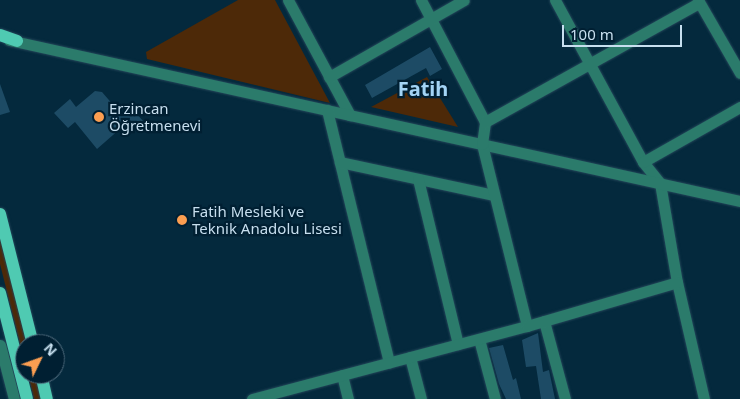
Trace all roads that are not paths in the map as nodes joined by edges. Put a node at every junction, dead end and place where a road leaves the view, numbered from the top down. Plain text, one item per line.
1 (288, 0) edge
2 (421, 0) edge
3 (464, 0) edge
4 (556, 0) edge
5 (699, 1) edge
6 (430, 19) junction
7 (0, 35) edge
8 (0, 39) edge
9 (17, 42) junction
10 (588, 65) junction
11 (740, 73) edge
12 (329, 76) junction
13 (740, 107) edge
14 (327, 110) junction
15 (350, 115) junction
16 (486, 122) junction
17 (482, 144) junction
18 (340, 162) junction
19 (643, 162) junction
20 (418, 179) junction
21 (660, 183) junction
22 (494, 195) junction
23 (740, 201) edge
24 (0, 214) edge
25 (677, 282) junction
26 (0, 293) edge
27 (544, 321) junction
28 (527, 326) junction
29 (30, 334) edge
30 (479, 339) junction
31 (458, 344) junction
32 (0, 345) edge
33 (410, 357) junction
34 (389, 362) junction
35 (342, 375) junction
36 (43, 384) edge
37 (275, 396) edge
38 (14, 399) edge
39 (27, 399) edge
40 (47, 399) edge
41 (252, 399) edge
42 (348, 399) edge
43 (421, 399) edge
44 (494, 399) edge
45 (565, 399) edge
46 (704, 399) edge

1 - 12 street
2 - 6 street
3 - 6 street
4 - 10 street
5 - 10 street
5 - 11 street
6 - 12 street
6 - 16 street
7 - 9 main road
8 - 9 street
9 - 14 street
10 - 16 street
10 - 19 street
12 - 15 street
13 - 19 street
14 - 15 street
14 - 18 street
15 - 17 street
16 - 17 street
17 - 21 street
17 - 22 street
18 - 20 street
18 - 34 street
19 - 21 street
20 - 22 street
20 - 31 street
21 - 23 street
21 - 25 street
22 - 28 street
24 - 29 main road
25 - 27 street
25 - 46 street
26 - 39 main road
27 - 28 street
27 - 45 street
28 - 30 street
30 - 31 street
30 - 44 street
31 - 33 street
32 - 38 street
33 - 34 street
33 - 43 street
34 - 35 street
35 - 37 street
35 - 42 street
36 - 40 main road
37 - 41 street

